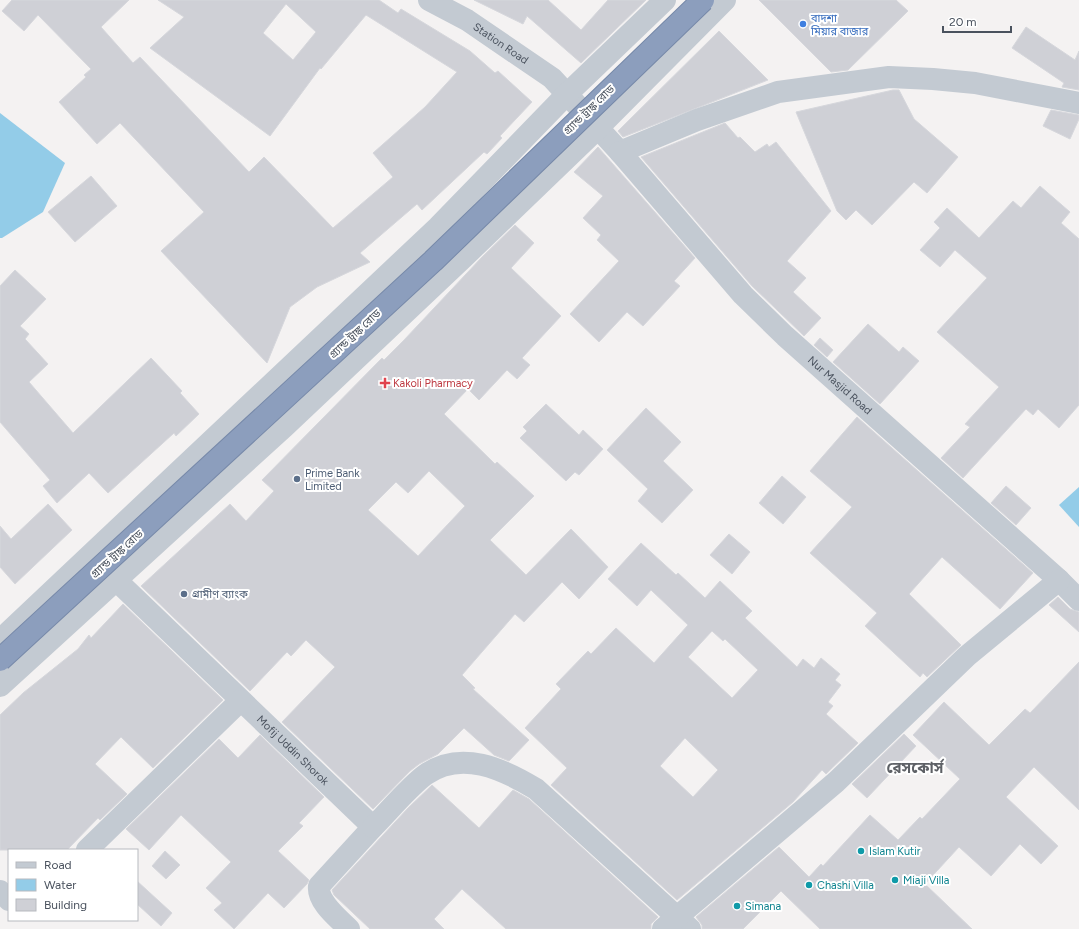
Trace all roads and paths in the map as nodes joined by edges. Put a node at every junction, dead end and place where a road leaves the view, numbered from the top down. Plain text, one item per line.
1 (429, 0) edge
2 (665, 0) edge
3 (703, 0) edge
4 (725, 0) edge
5 (568, 94) junction
6 (1079, 104) edge
7 (598, 128) junction
8 (620, 152) junction
9 (1059, 580) junction
10 (117, 581) junction
11 (1079, 600) edge
12 (0, 640) edge
13 (0, 660) edge
14 (0, 686) edge
15 (240, 701) junction
16 (373, 827) junction
17 (88, 849) edge
18 (0, 891) edge
19 (8, 899) edge
20 (676, 924) edge
21 (348, 929) edge

1 - 5 street, Station Road
2 - 5 street
3 - 13 highway, গ্র্যান্ড ট্রাঙ্ক রোড, bridge
4 - 7 street
5 - 7 street, Station Road
5 - 12 street
6 - 8 street
7 - 8 street, Nur Masjid Road
7 - 10 street
8 - 9 street, Nur Masjid Road
9 - 11 street, Nur Masjid Road
9 - 20 street
10 - 14 street
10 - 15 street, Mofij Uddin Shorok
15 - 16 street, Mofij Uddin Shorok
15 - 17 street
16 - 20 street
16 - 21 street
18 - 19 street

